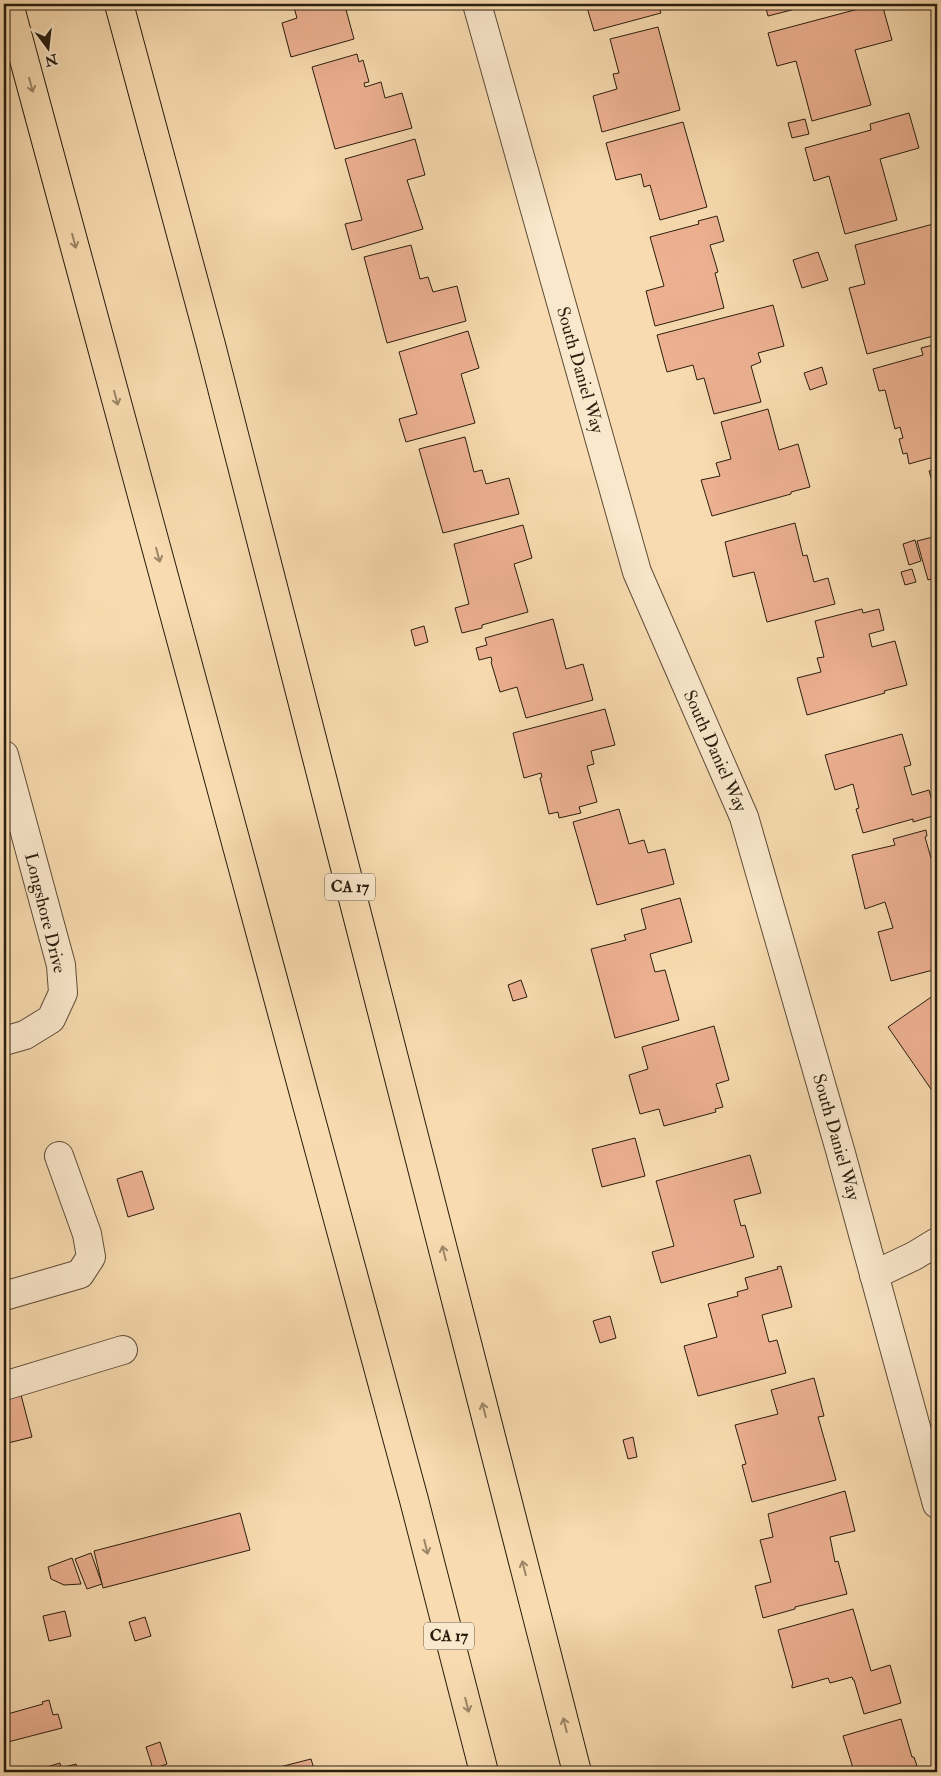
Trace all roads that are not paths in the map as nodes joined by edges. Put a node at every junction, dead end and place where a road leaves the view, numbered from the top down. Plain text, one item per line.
1 (9, 4) edge
2 (119, 4) edge
3 (477, 4) edge
4 (4, 755) edge
5 (4, 1041) edge
6 (60, 1156) dead end
7 (937, 1242) edge
8 (874, 1275) junction
9 (4, 1296) edge
10 (123, 1350) dead end
11 (4, 1386) edge
12 (937, 1504) edge
13 (484, 1772) edge
14 (577, 1772) edge

1 -> 13 highway, CA 17
14 -> 2 highway, CA 17
3 - 8 street, South Daniel Way
4 - 5 street, Longshore Drive
6 - 9 street
7 - 8 street
8 - 12 street, South Daniel Way
10 - 11 street

